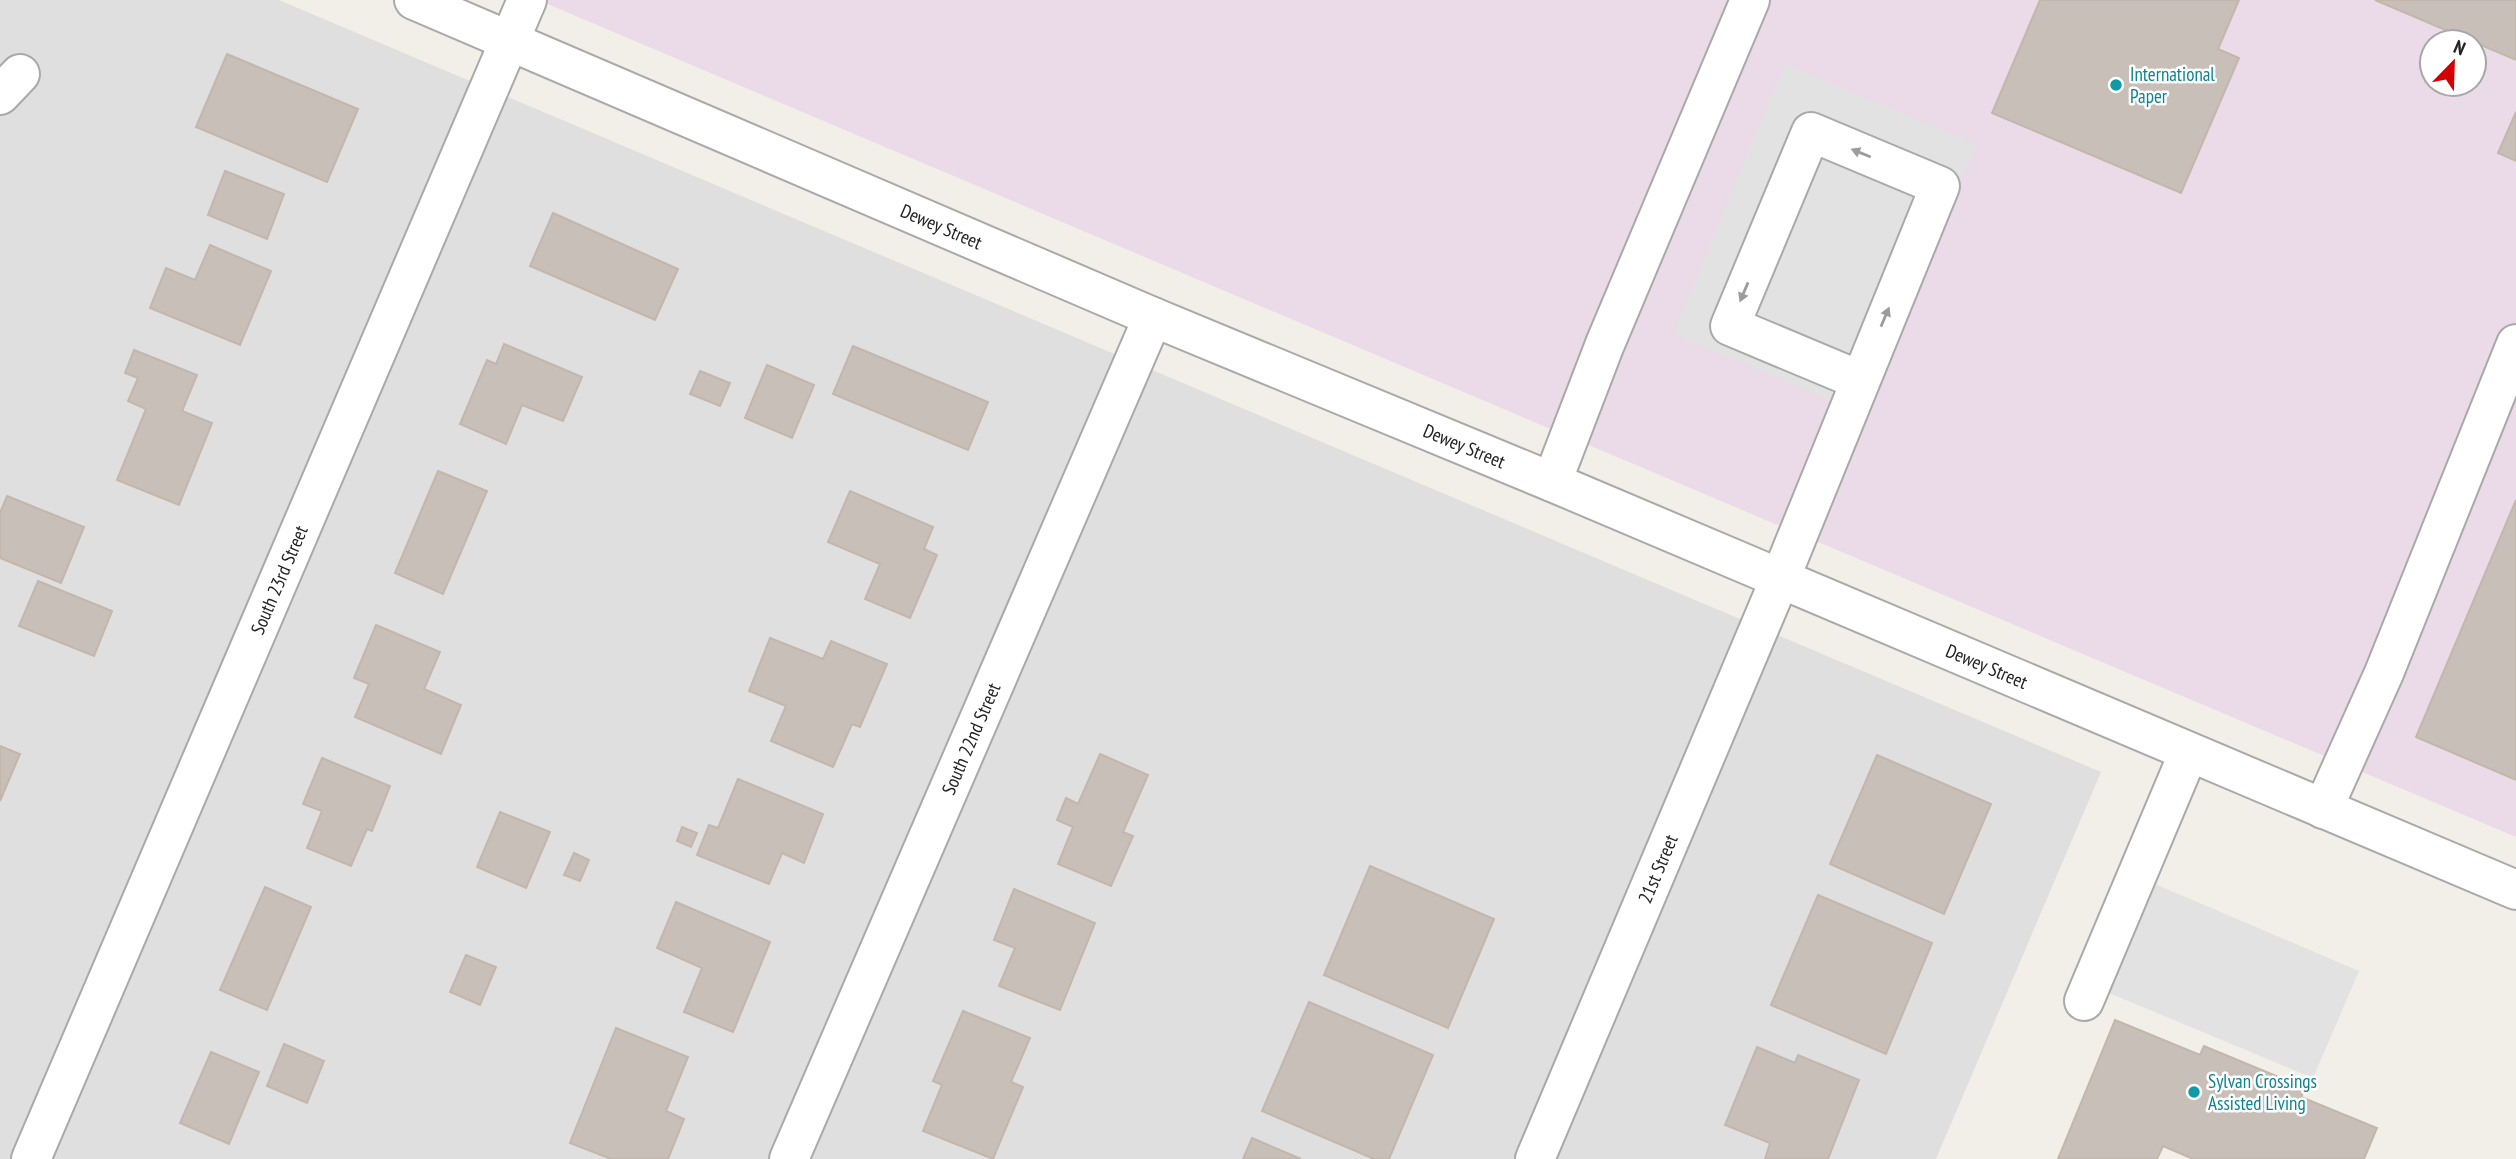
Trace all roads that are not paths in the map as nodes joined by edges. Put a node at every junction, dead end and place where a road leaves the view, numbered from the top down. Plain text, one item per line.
1 (414, 0) edge
2 (527, 0) edge
3 (1750, 0) edge
4 (509, 40) junction
5 (1153, 317) junction
6 (2516, 344) edge
7 (1859, 380) junction
8 (1552, 482) junction
9 (1780, 579) junction
10 (2189, 752) junction
11 (2323, 809) junction
12 (2516, 890) edge
13 (2084, 1001) dead end
14 (31, 1159) edge
15 (789, 1159) edge
16 (1535, 1159) edge

1 - 4 street, Dewey Street
2 - 4 street, South 23rd Street
3 - 8 street
4 - 5 street, Dewey Street
4 - 14 street, South 23rd Street
5 - 8 street, Dewey Street
5 - 15 street, South 22nd Street
6 - 11 street
7 -> 7 street, 21st Street
7 - 9 street, 21st Street
8 - 9 street, Dewey Street
9 - 10 street, Dewey Street
9 - 16 street, 21st Street
10 - 11 street, Dewey Street
10 - 13 street
11 - 12 street, Dewey Street

